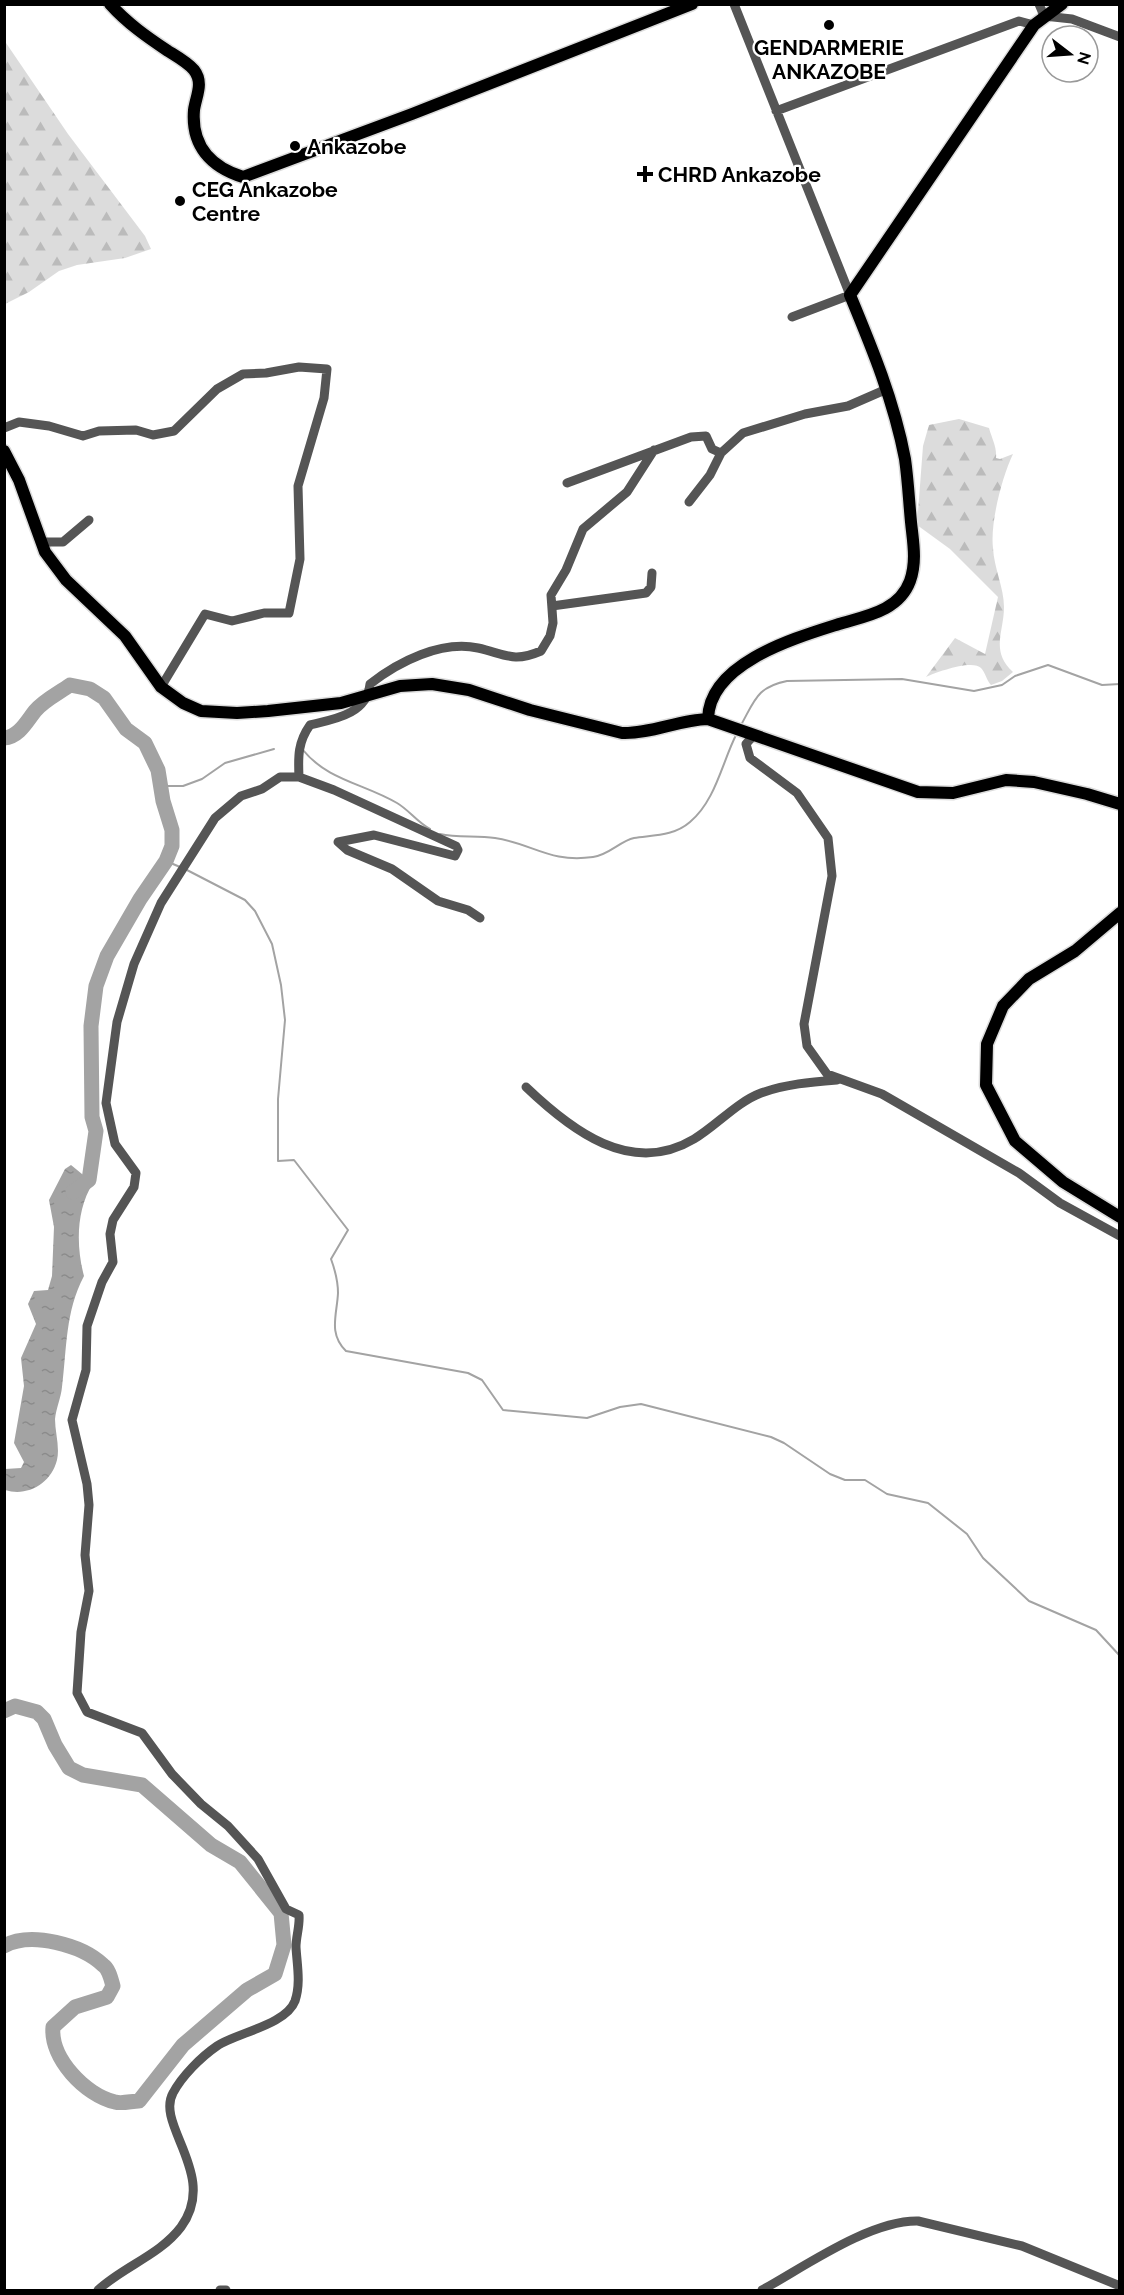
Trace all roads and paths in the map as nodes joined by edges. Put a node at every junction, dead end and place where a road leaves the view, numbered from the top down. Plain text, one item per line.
1 (110, 4) edge
2 (692, 4) edge
3 (734, 4) edge
4 (1062, 4) edge
5 (1041, 10) edge
6 (1034, 25) junction
7 (1119, 38) edge
8 (776, 111) junction
9 (850, 295) junction
10 (792, 317) dead end
11 (887, 389) junction
12 (4, 428) edge
13 (654, 450) junction
14 (4, 451) edge
15 (721, 453) junction
16 (567, 483) dead end
17 (689, 502) dead end
18 (89, 520) dead end
19 (42, 542) junction
20 (652, 573) dead end
21 (552, 606) junction
22 (161, 687) junction
23 (369, 693) junction
24 (708, 719) junction
25 (749, 735) junction
26 (299, 777) junction
27 (1119, 804) edge
28 (1119, 914) edge
29 (480, 918) dead end
30 (843, 1079) junction
31 (526, 1088) dead end
32 (1119, 1217) edge
33 (1119, 1236) edge
34 (1119, 2286) edge
35 (98, 2290) edge
36 (220, 2290) edge
37 (226, 2290) edge
38 (762, 2290) edge

1 - 2 main road
3 - 8 street
4 - 5 main road
5 - 6 main road
5 - 7 street
6 - 8 street
6 - 9 main road
8 - 9 street
9 - 10 street
9 - 11 main road
11 - 15 street
11 - 24 main road
12 - 22 street
13 - 15 street
13 - 16 street
13 - 21 street
14 - 19 main road
15 - 17 street
18 - 19 street
19 - 22 main road
20 - 21 street
21 - 23 street
22 - 23 main road
23 - 24 main road
23 - 26 street
24 - 25 main road
25 - 27 main road
25 - 30 street
26 - 29 street
26 - 35 street
28 - 32 main road
30 - 31 street
30 - 33 street
34 - 38 street
36 - 37 street

